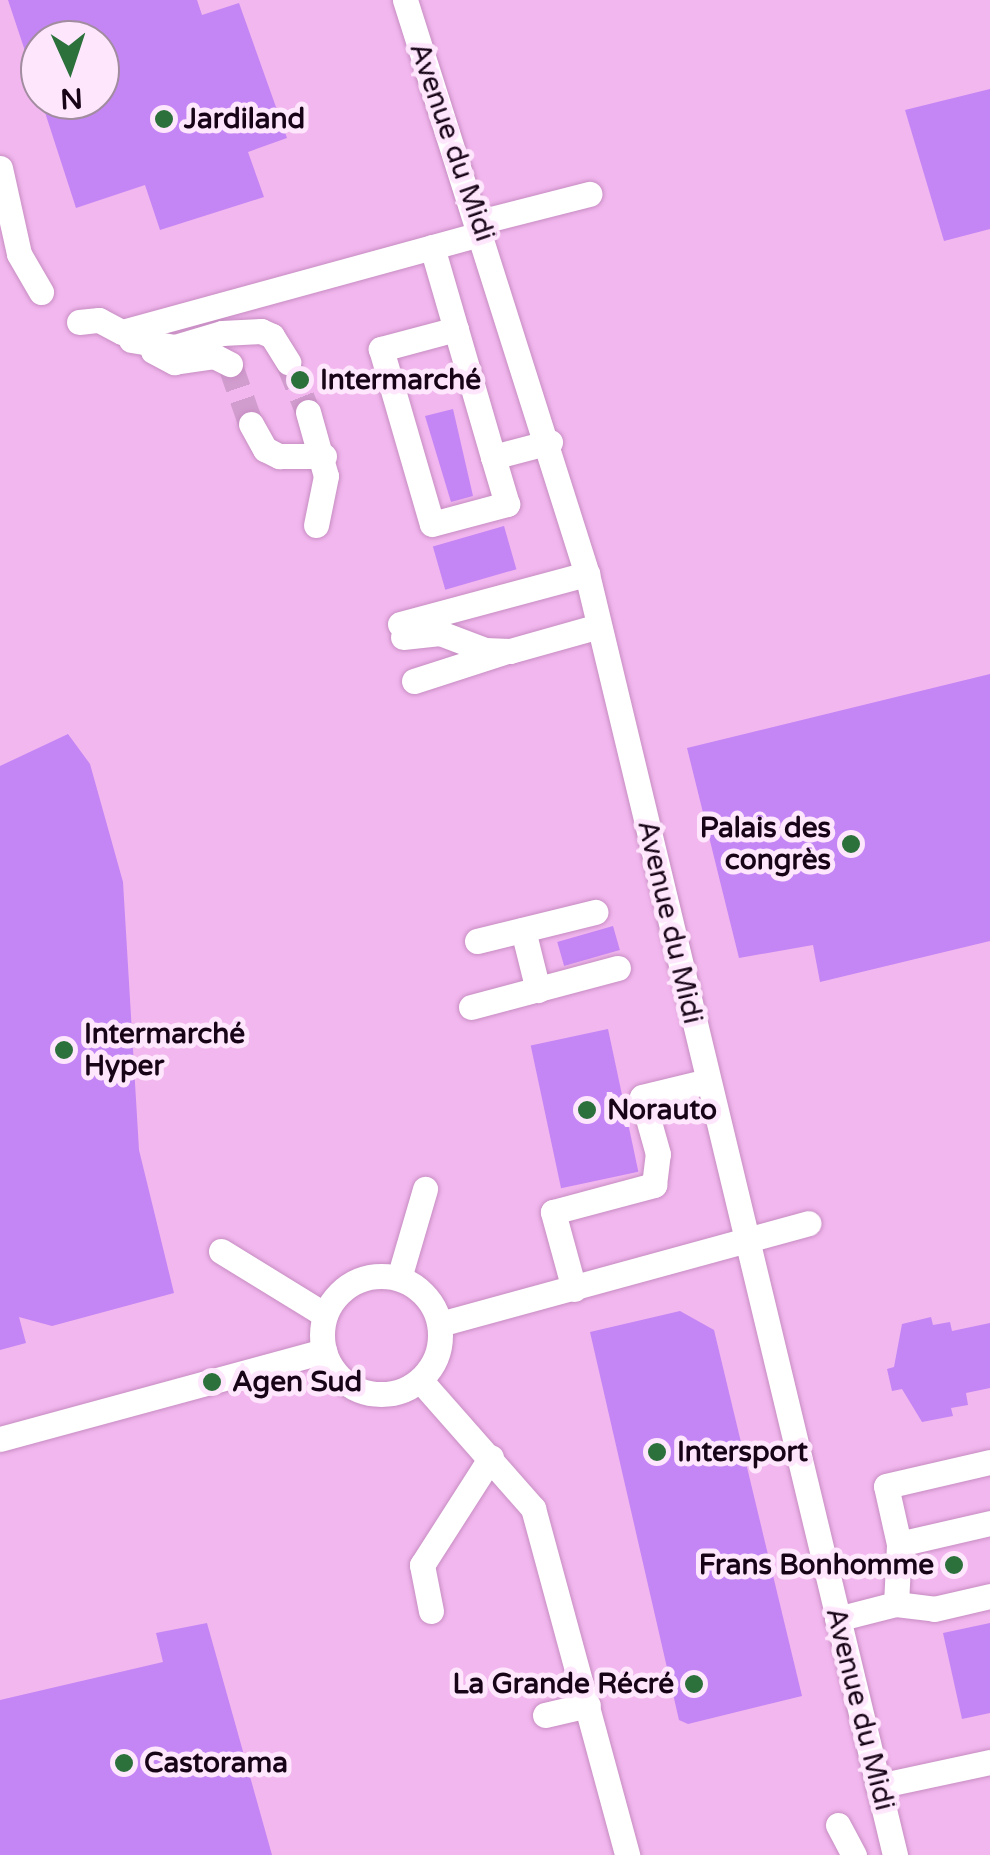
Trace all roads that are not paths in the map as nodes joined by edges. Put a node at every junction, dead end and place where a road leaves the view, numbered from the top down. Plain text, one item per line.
1 (404, 0) edge
2 (0, 168) edge
3 (589, 194) dead end
4 (481, 228) junction
5 (432, 247) junction
6 (42, 292) dead end
7 (79, 322) dead end
8 (456, 329) junction
9 (126, 336) junction
10 (288, 362) tunnel mouth
11 (230, 364) dead end
12 (308, 412) tunnel mouth
13 (251, 424) tunnel mouth
14 (550, 442) junction
15 (324, 456) junction
16 (494, 457) junction
17 (316, 525) dead end
18 (587, 574) junction
19 (598, 626) junction
20 (506, 651) junction
21 (414, 681) dead end
22 (595, 912) dead end
23 (523, 930) junction
24 (477, 942) dead end
25 (618, 968) dead end
26 (538, 990) junction
27 (472, 1007) dead end
28 (708, 1081) junction
29 (425, 1189) dead end
30 (808, 1223) dead end
31 (746, 1241) junction
32 (221, 1251) dead end
33 (398, 1278) junction
34 (574, 1289) junction
35 (325, 1315) junction
36 (440, 1324) junction
37 (324, 1350) junction
38 (420, 1380) junction
39 (0, 1439) edge
40 (492, 1456) junction
41 (990, 1462) edge
42 (990, 1523) edge
43 (899, 1544) junction
44 (990, 1596) edge
45 (896, 1604) junction
46 (431, 1612) dead end
47 (837, 1619) junction
48 (588, 1705) junction
49 (546, 1715) dead end
50 (990, 1762) edge
51 (878, 1786) junction
52 (838, 1824) dead end
53 (627, 1855) edge
54 (854, 1855) edge
55 (895, 1855) edge

1 - 4 street, Avenue du Midi
2 - 6 street
3 - 4 street
4 - 5 street
4 - 14 street, Avenue du Midi
5 - 8 street
5 - 9 street
7 - 9 street
8 - 16 street
8 - 16 street
9 - 10 street
9 - 11 street
12 - 15 street
13 - 15 street
14 - 16 street
14 - 18 street, Avenue du Midi
15 - 17 street
18 - 19 street, Avenue du Midi
18 - 20 street
19 - 20 street
19 - 28 street, Avenue du Midi
20 - 21 street
22 - 23 street
23 - 24 street
23 - 26 street
25 - 26 street
26 - 27 street
28 - 31 street, Avenue du Midi
28 - 34 street
29 - 33 street
30 - 31 street
31 - 34 street
31 - 47 street, Avenue du Midi
32 - 35 street
33 - 35 street
33 - 36 street
34 - 36 street
35 - 37 street
36 - 38 street
37 - 38 street
37 - 39 street
38 - 40 street
40 - 46 street
40 - 48 street
41 - 43 street
42 - 43 street
43 - 45 street
44 - 45 street
45 - 47 street
47 - 51 street, Avenue du Midi
48 - 49 street
48 - 53 street
50 - 51 street
51 - 55 street, Avenue du Midi
52 - 54 street

